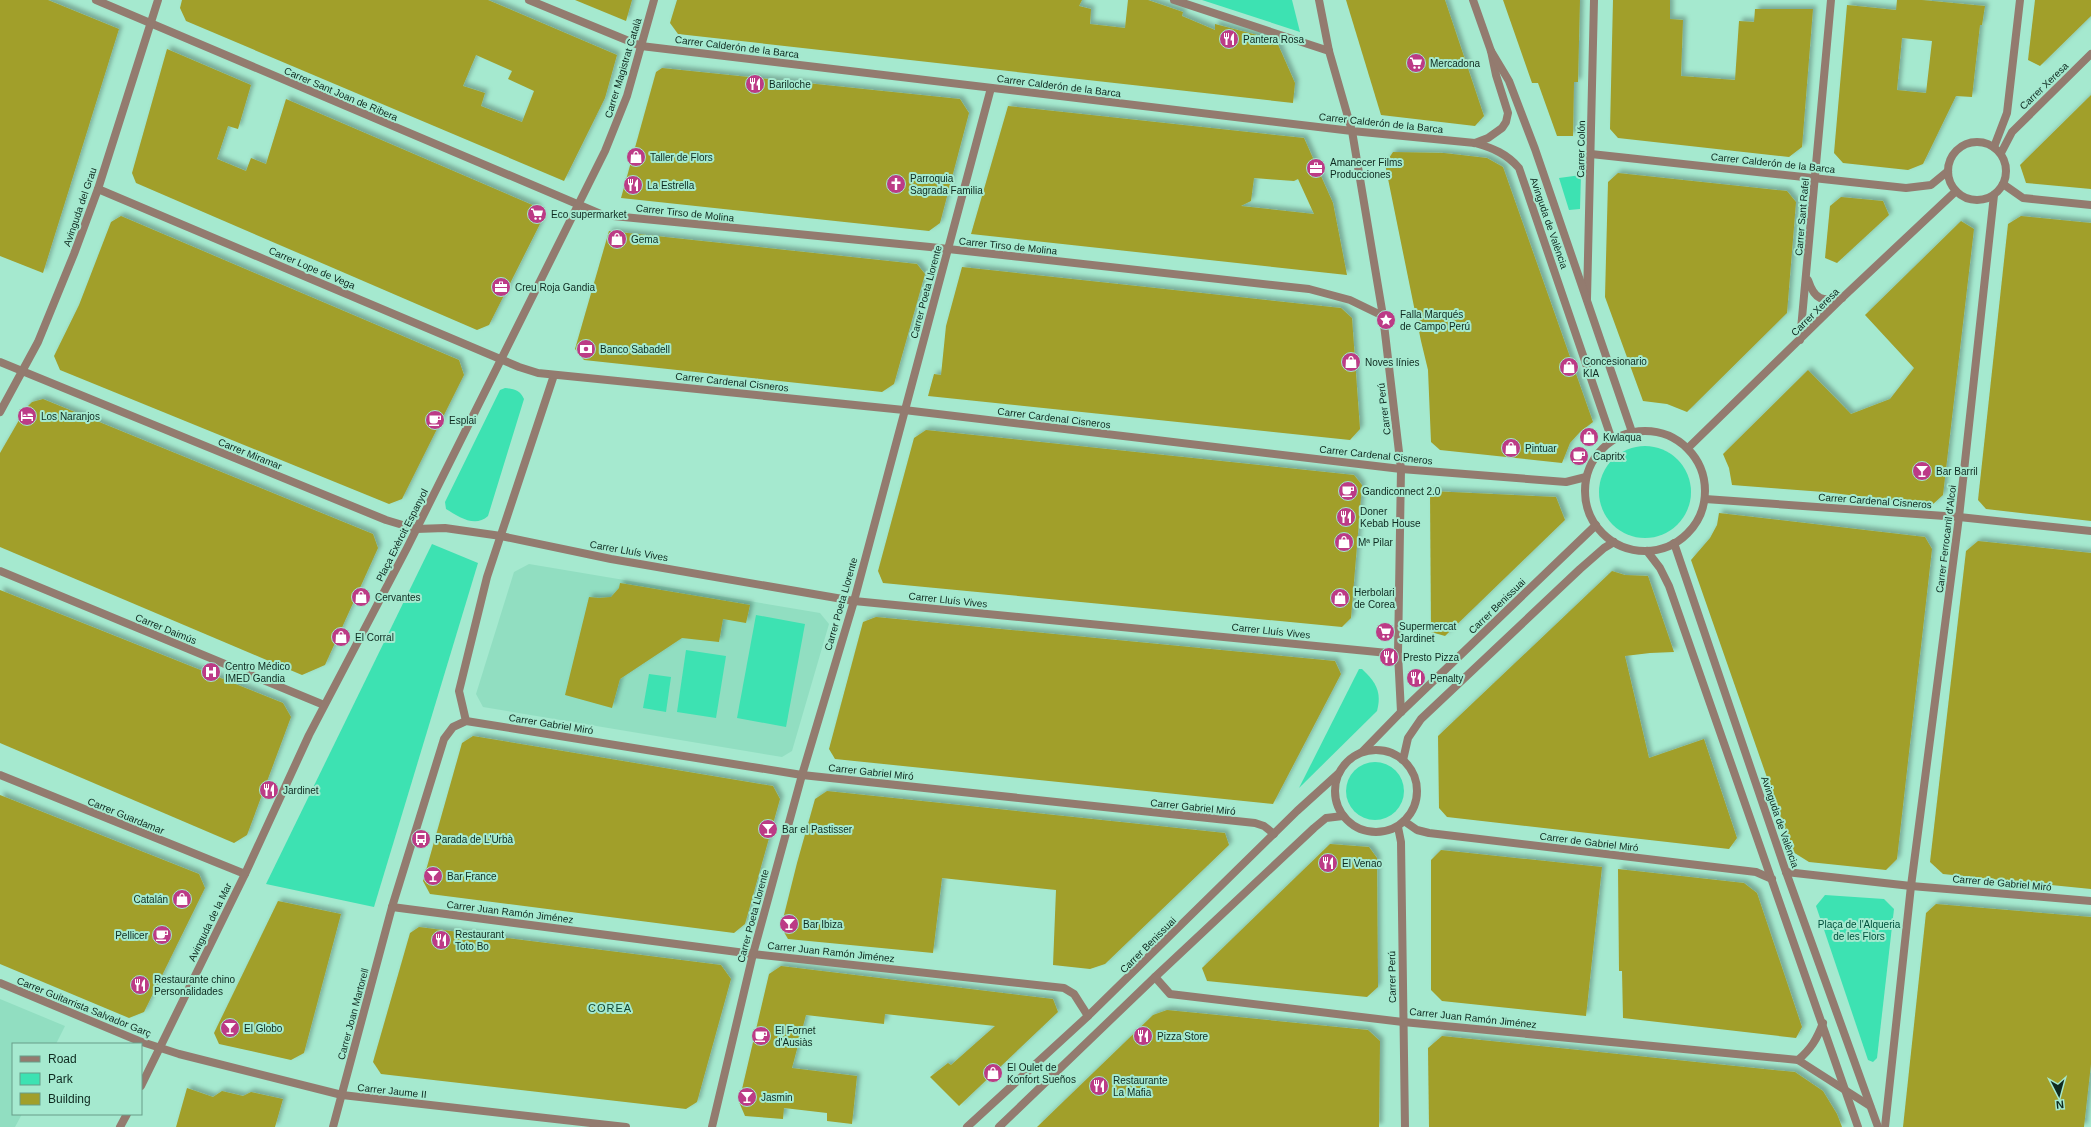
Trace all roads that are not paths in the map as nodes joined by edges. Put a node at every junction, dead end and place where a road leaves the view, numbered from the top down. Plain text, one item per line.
1 (96, 0) edge
2 (158, 0) edge
3 (529, 0) edge
4 (654, 0) edge
5 (1174, 0) edge
6 (1319, 0) edge
7 (1472, 0) edge
8 (1594, 0) edge
9 (1831, 0) edge
10 (2020, 0) edge
11 (151, 24) junction
12 (641, 46) junction
13 (1329, 51) junction
14 (1491, 51) junction
15 (2091, 54) edge
16 (991, 88) junction
17 (1352, 131) junction
18 (1475, 143) junction
19 (1994, 147) junction
20 (2001, 153) junction
21 (1591, 154) junction
22 (1948, 171) junction
23 (1816, 177) junction
24 (2004, 184) junction
25 (98, 189) junction
26 (1956, 191) junction
27 (1994, 195) junction
28 (2091, 205) edge
29 (579, 206) junction
30 (948, 249) junction
31 (1807, 276) junction
32 (1842, 298) junction
33 (1587, 299) junction
34 (1383, 316) junction
35 (1800, 340) junction
36 (501, 358) junction
37 (0, 362) edge
38 (519, 367) joint
39 (22, 373) junction
40 (554, 375) junction
41 (904, 410) junction
42 (0, 412) edge
43 (1632, 432) junction
44 (1612, 440) junction
45 (1688, 448) junction
46 (1401, 469) junction
47 (1586, 477) junction
48 (1705, 499) junction
49 (1959, 517) junction
50 (1596, 525) junction
51 (416, 529) junction
52 (2091, 531) edge
53 (500, 536) junction
54 (1614, 542) junction
55 (1674, 544) junction
56 (1647, 551) junction
57 (0, 571) edge
58 (854, 601) junction
59 (1398, 654) junction
60 (324, 705) junction
61 (1401, 712) junction
62 (466, 721) junction
63 (1362, 752) junction
64 (1403, 760) junction
65 (1339, 773) junction
66 (0, 775) edge
67 (802, 775) junction
68 (1343, 816) junction
69 (1401, 824) junction
70 (1274, 834) junction
71 (1786, 872) junction
72 (245, 874) junction
73 (1772, 880) junction
74 (1911, 886) junction
75 (2091, 901) edge
76 (392, 907) junction
77 (753, 954) junction
78 (1155, 977) junction
79 (0, 983) edge
80 (1088, 1016) junction
81 (1402, 1022) junction
82 (1823, 1023) junction
83 (160, 1048) junction
84 (1798, 1060) junction
85 (142, 1084) edge
86 (1844, 1088) junction
87 (342, 1095) junction
88 (1870, 1106) junction
89 (126, 1115) edge
90 (120, 1127) edge
91 (333, 1127) edge
92 (626, 1127) edge
93 (712, 1127) edge
94 (967, 1127) edge
95 (999, 1127) edge
96 (1406, 1127) edge
97 (1858, 1127) edge
98 (1878, 1127) edge
99 (1885, 1127) edge

1 - 11 street, Carrer Sant Joan de Ribera
2 - 11 street, Avinguda del Grau
3 - 12 street, Carrer Calderón de la Barca
4 - 12 street, Carrer Magistrat Català
5 - 13 street
6 - 13 street, Carrer Perú
7 - 14 street, Avinguda de València
8 - 21 street, Carrer Colón
9 - 23 street, Carrer Sant Rafel
10 - 19 street
11 - 25 street, Avinguda del Grau
11 - 29 street, Carrer Sant Joan de Ribera
12 - 16 street, Carrer Calderón de la Barca
12 - 29 street, Carrer Magistrat Català
13 - 17 street, Carrer Perú
14 - 18 street, Avinguda de València
14 - 33 street, Avinguda de València
15 - 20 street, Carrer Xeresa
16 - 17 street, Carrer Calderón de la Barca
16 - 30 street, Carrer Poeta Llorente
17 - 18 street, Carrer Calderón de la Barca
17 - 34 street, Carrer Perú
18 - 44 street, Avinguda de València
19 - 20 street
19 - 22 street
20 - 24 street
21 - 23 street, Carrer Calderón de la Barca
21 - 33 street, Carrer Colón
22 - 23 street, Carrer Calderón de la Barca
22 - 26 street
23 - 31 street, Carrer Sant Rafel
24 - 27 street
24 - 28 street
25 - 36 street, Carrer Lope de Vega
25 - 39 street, Avinguda del Grau
26 - 27 street
26 - 32 street, Carrer Xeresa
27 - 49 street, Carrer Ferrocarril d'Alcoi
29 - 30 street, Carrer Tirso de Molina
29 - 36 street, Plaça Exèrcit Espanyol
30 - 34 street, Carrer Tirso de Molina
30 - 41 street, Carrer Poeta Llorente
31 - 32 street
31 - 35 street, Carrer Sant Rafel
32 - 35 street, Carrer Xeresa
33 - 43 street, Avinguda de València
34 - 46 street, Carrer Perú
35 - 45 street, Carrer Xeresa
36 - 38 street, Carrer Lope de Vega
36 - 51 street, Plaça Exèrcit Espanyol
37 - 39 street, Carrer Miramar
38 - 40 street, Carrer Cardenal Cisneros
39 - 42 street, Avinguda del Grau
39 - 51 street, Carrer Miramar
40 - 41 street, Carrer Cardenal Cisneros
40 - 53 street
41 - 46 street, Carrer Cardenal Cisneros
41 - 58 street, Carrer Poeta Llorente
43 - 44 street
43 - 45 street
44 - 47 street
45 - 48 street
46 - 47 street, Carrer Cardenal Cisneros
46 - 59 street, Carrer Perú
47 - 50 street
48 - 49 street, Carrer Cardenal Cisneros
48 - 55 street
49 - 52 street, Carrer Cardenal Cisneros
49 - 74 street, Carrer Ferrocarril d'Alcoi
50 - 54 street
50 - 61 street, Carrer Benissuai
51 - 53 street, Carrer Miramar
51 - 60 street, Plaça Exèrcit Espanyol
53 - 58 street, Carrer Lluís Vives
53 - 62 street
54 - 56 street
54 - 64 street
55 - 56 street
55 - 71 street, Avinguda de València
56 - 73 street
57 - 60 street, Carrer Daimús
58 - 59 street, Carrer Lluís Vives
58 - 67 street, Carrer Poeta Llorente
59 - 61 street, Carrer Perú
60 - 72 street, Plaça Exèrcit Espanyol
61 - 63 street, Carrer Benissuai
62 - 67 street, Carrer Gabriel Miró
62 - 76 street
63 - 64 street
63 - 65 street
64 - 69 street
65 - 68 street
65 - 70 street, Carrer Benissuai
66 - 72 street, Carrer Guardamar
67 - 70 street, Carrer Gabriel Miró
67 - 77 street, Carrer Poeta Llorente
68 - 69 street
68 - 78 street
69 - 73 street, Carrer de Gabriel Miró
69 - 81 street, Carrer Perú
70 - 80 street, Carrer Benissuai
71 - 74 street, Carrer de Gabriel Miró
71 - 88 street, Avinguda de València
72 - 83 street, Avinguda de la Mar
73 - 82 street
74 - 75 street, Carrer de Gabriel Miró
74 - 99 street
76 - 77 street, Carrer Juan Ramón Jiménez
76 - 87 street, Carrer Joan Martorell
77 - 80 street, Carrer Juan Ramón Jiménez
77 - 93 street, Carrer Poeta Llorente
78 - 81 street, Carrer Juan Ramón Jiménez
78 - 95 street
79 - 83 street, Carrer Guitarrista Salvador Garç
80 - 94 street, Carrer Benissuai
81 - 84 street, Carrer Juan Ramón Jiménez
81 - 96 street, Carrer Perú
82 - 84 street
82 - 86 street
83 - 85 street, Avinguda de la Mar
83 - 87 street, Carrer Jaume II
84 - 86 street, Carrer Juan Ramón Jiménez
86 - 88 street
86 - 97 street
87 - 91 street, Carrer Joan Martorell
87 - 92 street, Carrer Jaume II
88 - 98 street, Avinguda de València
89 - 90 street

